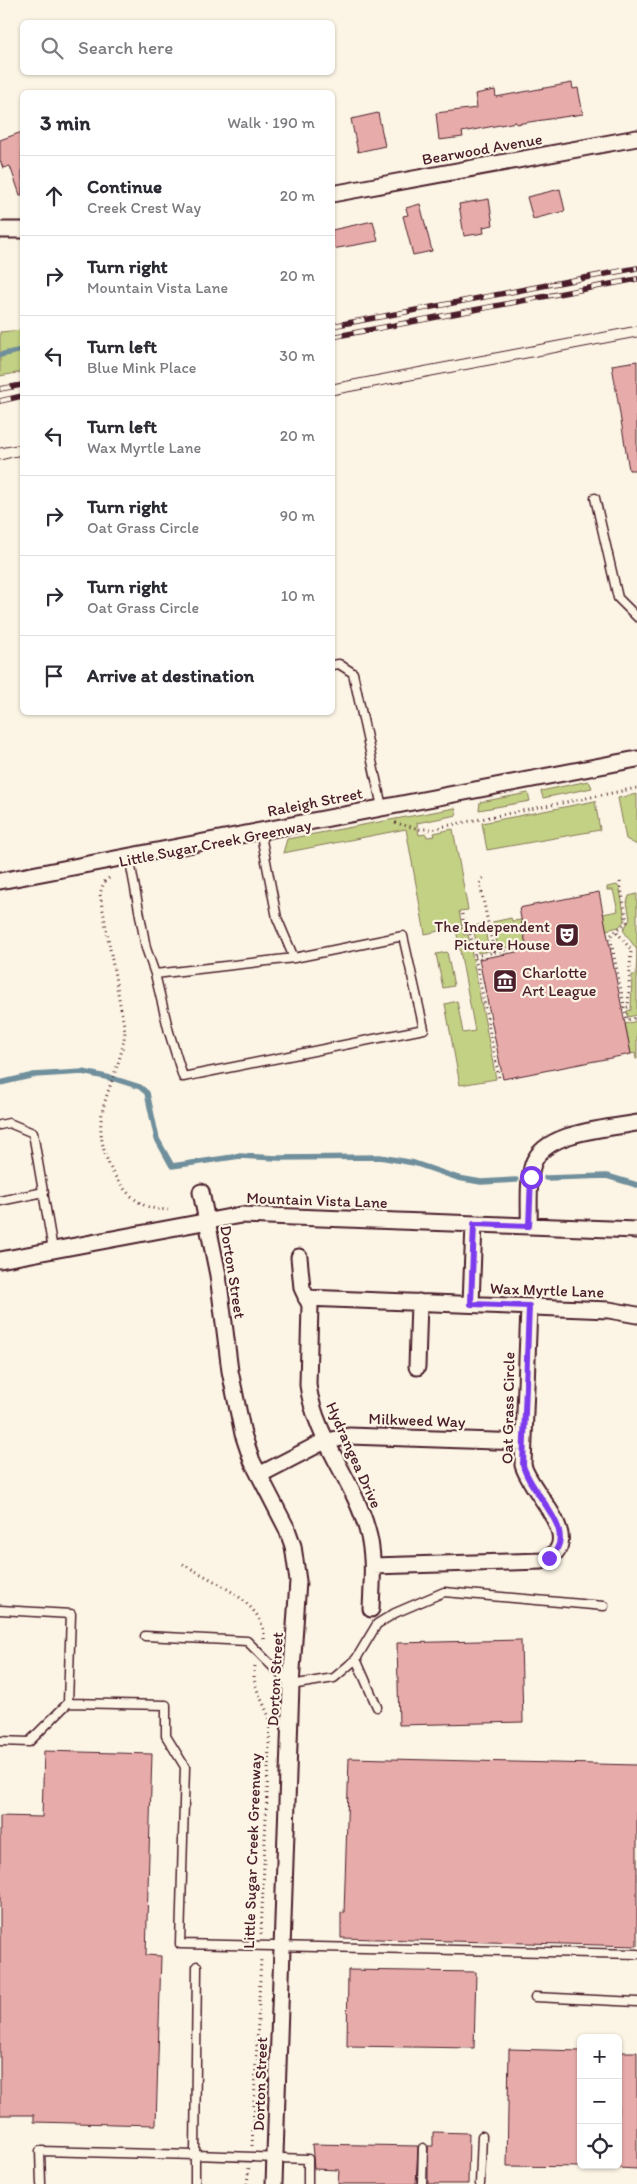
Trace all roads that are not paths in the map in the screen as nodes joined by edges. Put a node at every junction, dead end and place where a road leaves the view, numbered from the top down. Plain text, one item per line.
1 (637, 138) edge
2 (335, 193) edge
3 (0, 230) edge
4 (20, 230) edge
5 (595, 498) dead end
6 (637, 617) edge
7 (335, 665) edge
8 (637, 759) edge
9 (382, 807) junction
10 (260, 830) junction
11 (129, 856) junction
12 (0, 881) edge
13 (294, 958) junction
14 (155, 974) junction
15 (637, 1123) edge
16 (0, 1124) edge
17 (44, 1192) junction
18 (201, 1192) dead end
19 (0, 1201) edge
20 (207, 1220) junction
21 (474, 1224) junction
22 (529, 1226) junction
23 (637, 1230) edge
24 (53, 1250) junction
25 (299, 1257) dead end
26 (0, 1260) edge
27 (306, 1298) junction
28 (419, 1302) junction
29 (471, 1304) junction
30 (529, 1306) junction
31 (637, 1315) edge
32 (417, 1368) dead end
33 (326, 1441) junction
34 (523, 1442) junction
35 (259, 1475) junction
36 (373, 1566) junction
37 (604, 1606) dead end
38 (371, 1609) dead end
39 (0, 1610) edge
40 (145, 1636) dead end
41 (356, 1659) junction
42 (291, 1684) junction
43 (68, 1703) junction
44 (377, 1707) dead end
45 (0, 1741) edge
46 (282, 1946) junction
47 (637, 1954) edge
48 (197, 1966) dead end
49 (535, 1997) dead end
50 (637, 2002) edge
51 (482, 2136) dead end
52 (423, 2148) dead end
53 (195, 2155) junction
54 (275, 2158) junction
55 (41, 2184) edge
56 (194, 2184) edge
57 (274, 2184) edge
58 (308, 2184) edge
59 (422, 2184) edge
60 (480, 2184) edge

1 - 2 street, Bearwood Avenue
3 - 4 street
5 - 6 lane
7 - 9 lane
8 - 9 street, Raleigh Street
9 - 10 street, Raleigh Street
10 - 11 street, Raleigh Street
10 - 13 lane
11 - 12 street, Raleigh Street
11 - 14 lane
13 - 14 lane
13 - 14 lane
15 - 22 street
16 - 17 lane
17 - 19 lane
17 - 24 lane
18 - 20 street, Dorton Street
20 - 21 street, Mountain Vista Lane
20 - 24 street, Mountain Vista Lane
20 - 35 street, Dorton Street
21 - 22 street, Mountain Vista Lane
21 - 29 street
22 - 23 street, Mountain Vista Lane
24 - 26 street, Mountain Vista Lane
25 - 27 street, Hydrangea Drive
27 - 28 street, Wax Myrtle Lane
27 - 33 street, Hydrangea Drive
28 - 29 street, Wax Myrtle Lane
28 - 32 street
29 - 30 street, Wax Myrtle Lane
30 - 31 street, Wax Myrtle Lane
30 - 34 street, Oat Grass Circle
33 - 34 street, Milkweed Way
33 - 35 street, Milkweed Way
33 - 36 street, Hydrangea Drive
34 - 36 street, Oat Grass Circle
35 - 42 street, Dorton Street
36 - 38 street, Hydrangea Drive
37 - 41 lane
39 - 43 lane
40 - 42 lane
41 - 42 lane
41 - 44 lane
42 - 46 street, Dorton Street
43 - 45 lane
43 - 46 lane
46 - 47 lane
46 - 54 street, Dorton Street
48 - 53 lane
49 - 50 lane
51 - 60 lane
52 - 59 lane
53 - 54 lane
53 - 55 lane
53 - 56 lane
54 - 57 street, Dorton Street
54 - 58 lane

